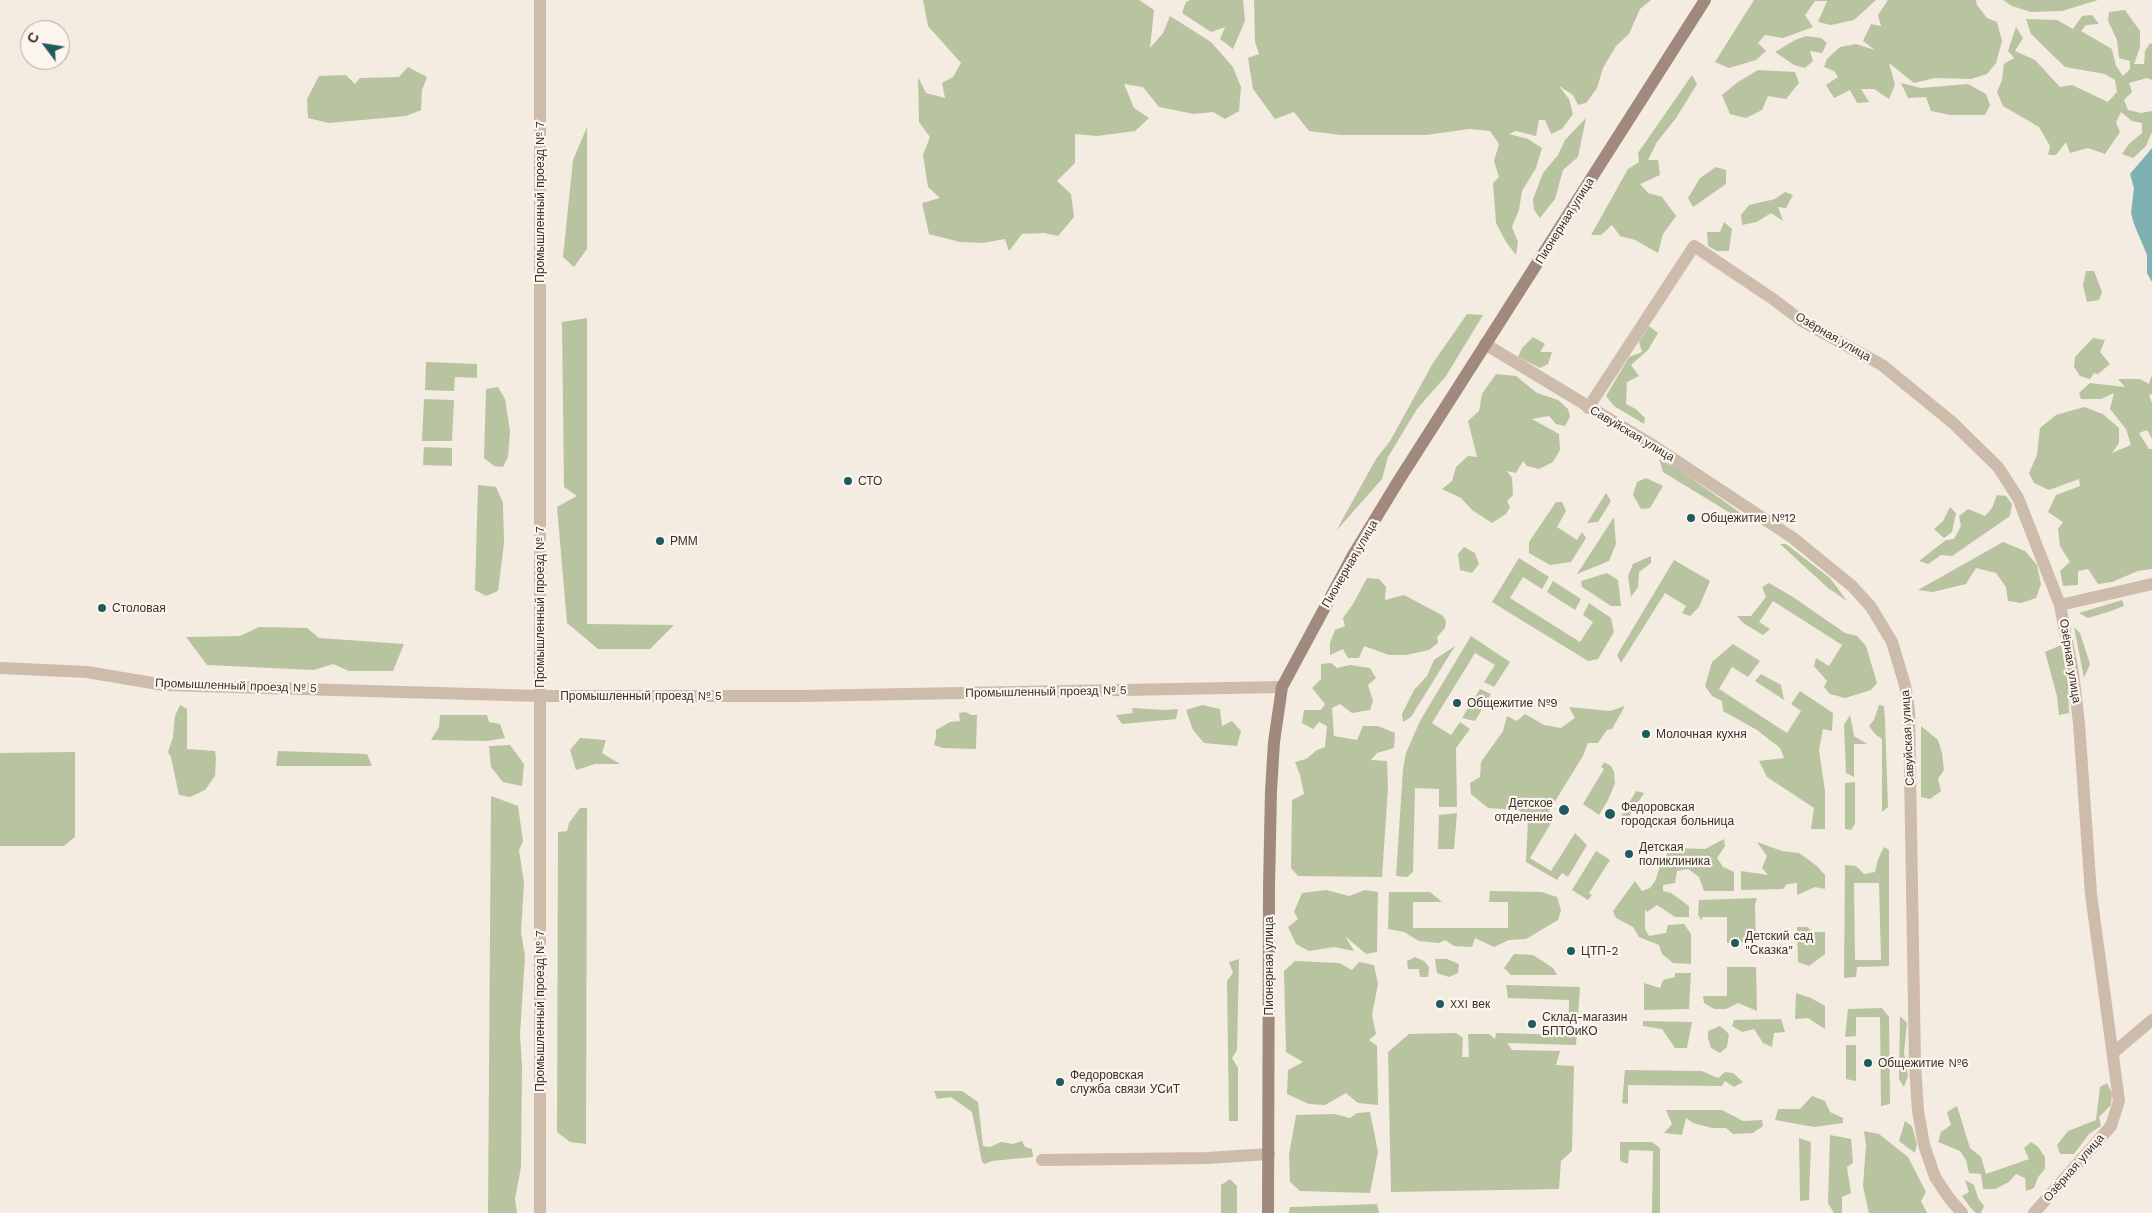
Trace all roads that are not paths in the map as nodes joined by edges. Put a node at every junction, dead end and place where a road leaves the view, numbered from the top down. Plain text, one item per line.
1 (540, 0) edge
2 (1705, 0) edge
3 (1485, 344) junction
4 (1588, 408) junction
5 (2152, 584) edge
6 (2060, 605) junction
7 (0, 668) edge
8 (1282, 687) junction
9 (540, 696) junction
10 (2152, 1020) edge
11 (2113, 1053) junction
12 (1269, 1154) junction
13 (1042, 1160) dead end
14 (540, 1213) edge
15 (1268, 1213) edge
16 (1962, 1213) edge
17 (2034, 1213) edge

1 - 9 street, Промышленный проезд № 7
2 - 3 main road, Пионерная улица
3 - 4 street, Савуйская улица
3 - 8 main road, Пионерная улица
4 - 6 street, Озёрная улица
4 - 16 street, Савуйская улица
5 - 6 street
6 - 11 street, Озёрная улица
7 - 9 street, Промышленный проезд № 5
8 - 9 street, Промышленный проезд № 5
8 - 12 main road, Пионерная улица
9 - 14 street, Промышленный проезд № 7
10 - 11 street
11 - 17 street, Озёрная улица
12 - 13 street
12 - 15 main road, Пионерная улица

